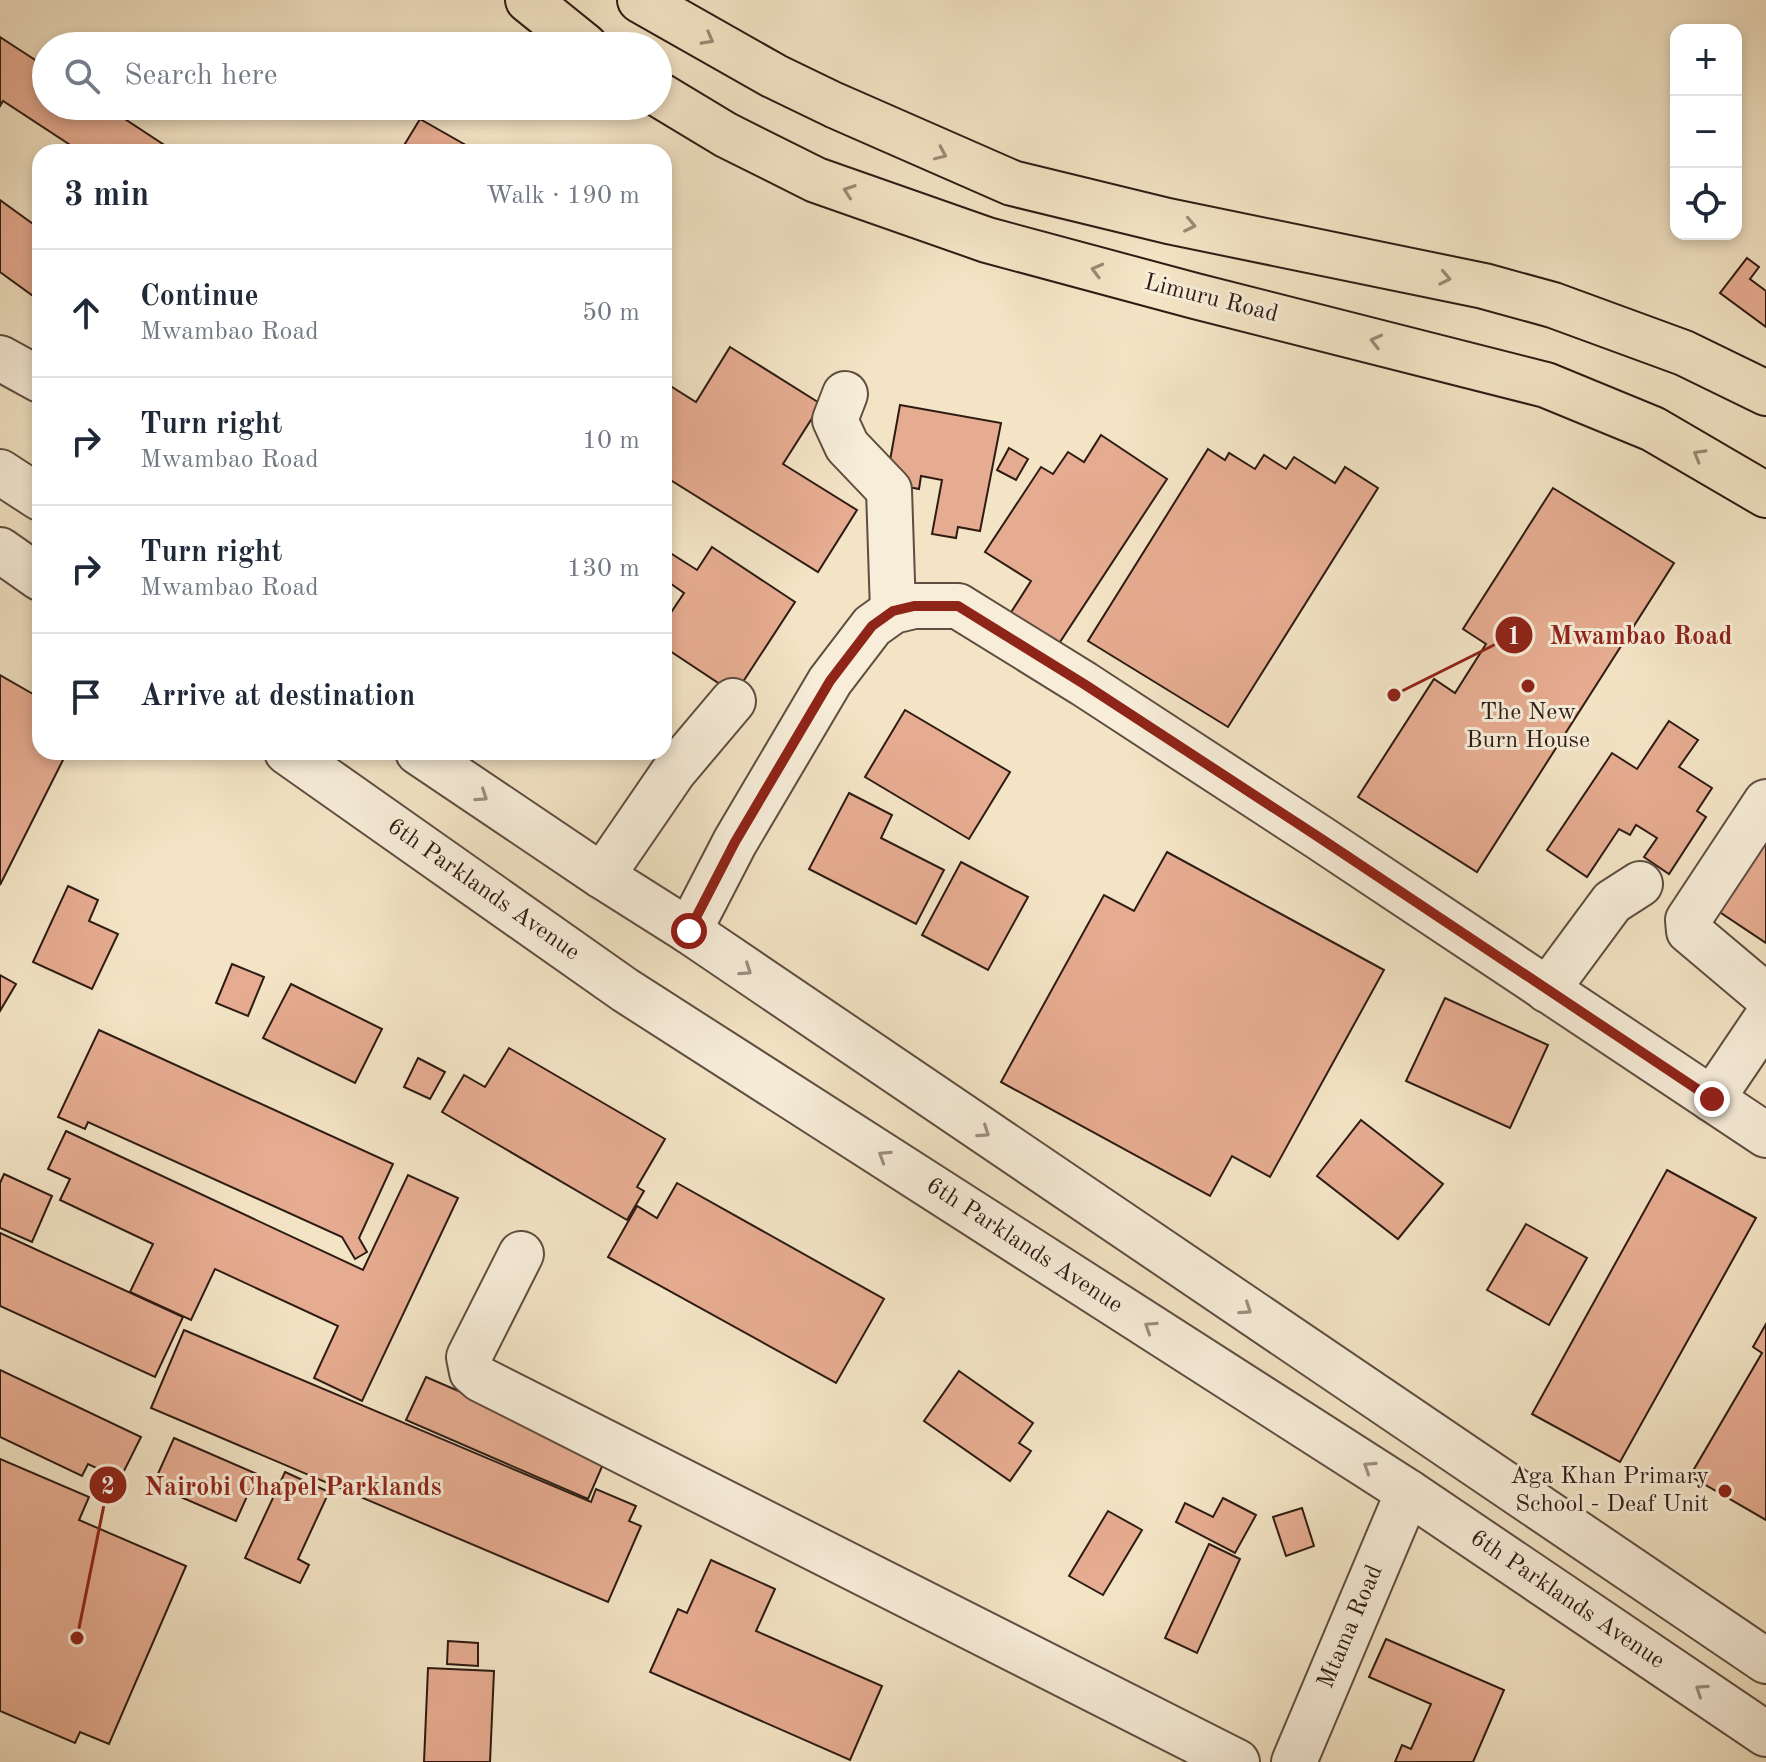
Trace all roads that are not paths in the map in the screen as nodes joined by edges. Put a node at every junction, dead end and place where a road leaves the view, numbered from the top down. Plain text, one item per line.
1 (528, 0) edge
2 (640, 0) edge
3 (568, 32) edge
4 (672, 102) edge
5 (0, 358) edge
6 (32, 376) edge
7 (1766, 393) edge
8 (845, 394) dead end
9 (0, 472) edge
10 (32, 493) edge
11 (1766, 495) edge
12 (0, 550) edge
13 (32, 572) edge
14 (893, 611) junction
15 (733, 701) dead end
16 (298, 760) edge
17 (430, 760) edge
18 (1766, 802) edge
19 (602, 876) junction
20 (1640, 884) dead end
21 (689, 931) junction
22 (1547, 990) junction
23 (1766, 996) edge
24 (1766, 1019) edge
25 (1712, 1099) junction
26 (1766, 1135) edge
27 (521, 1254) dead end
28 (1408, 1492) junction
29 (1766, 1661) edge
30 (1766, 1734) edge
31 (1237, 1762) edge
32 (1294, 1762) edge

1 - 3 main road
2 -> 7 main road
11 -> 4 main road, Limuru Road
5 - 6 street
8 - 14 street
9 - 10 street
12 - 13 street
14 - 21 street
14 - 22 street
15 - 19 street
28 -> 16 street, 6th Parklands Avenue
17 -> 19 street
18 - 23 street
19 - 21 street
20 - 22 street
21 -> 29 street
22 - 25 street
24 - 25 street
25 - 26 street
27 - 31 street
30 -> 28 street, 6th Parklands Avenue
28 - 32 street, Mtama Road

